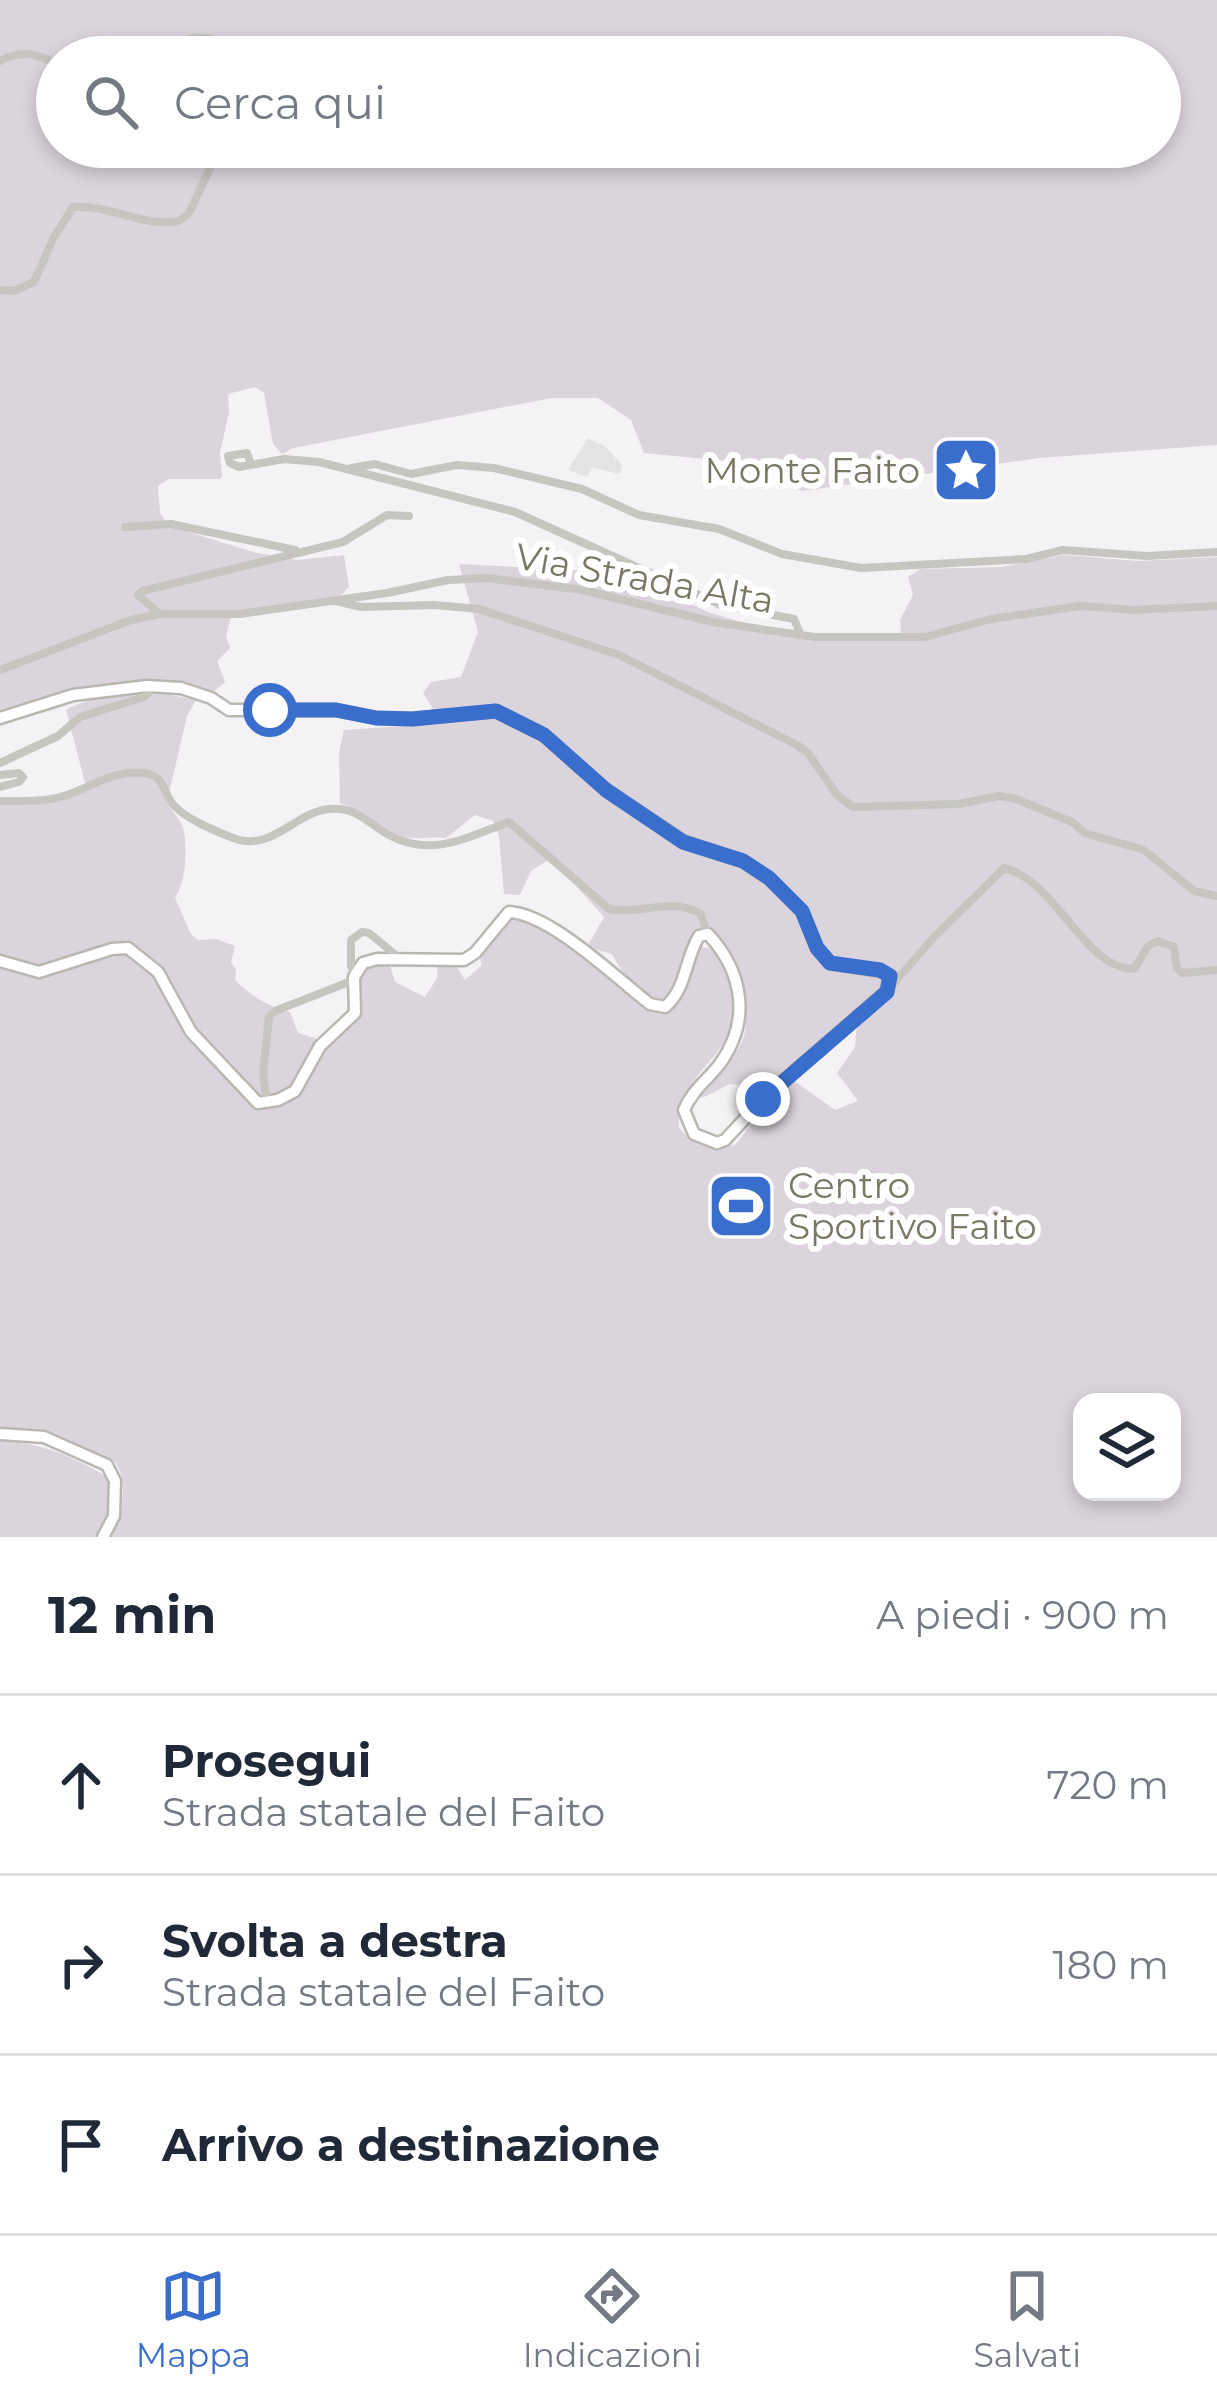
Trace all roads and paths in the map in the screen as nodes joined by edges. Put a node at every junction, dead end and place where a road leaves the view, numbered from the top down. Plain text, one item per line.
1 (36, 55) edge
2 (0, 61) edge
3 (209, 168) edge
4 (0, 290) edge
5 (251, 464) dead end
6 (351, 468) junction
7 (409, 516) dead end
8 (125, 527) dead end
9 (297, 550) junction
10 (1217, 552) edge
11 (336, 601) junction
12 (1217, 606) edge
13 (160, 614) junction
14 (800, 633) junction
15 (0, 670) edge
16 (147, 686) junction
17 (0, 718) edge
18 (0, 763) edge
19 (0, 775) edge
20 (0, 788) edge
21 (0, 802) edge
22 (1217, 896) edge
23 (708, 934) junction
24 (401, 960) junction
25 (0, 961) edge
26 (1217, 970) edge
27 (354, 978) junction
28 (887, 992) junction
29 (267, 1103) junction
30 (0, 1434) edge
31 (103, 1537) edge

1 - 2 street
3 - 4 street
5 - 6 street
6 - 10 street
6 - 14 street
7 - 9 street
8 - 9 street
9 - 13 street
11 - 13 street, Via Strada Alta
11 - 14 street, Via Strada Alta
11 - 22 street
12 - 14 street, Via Strada Alta
13 - 15 street, Via Strada Alta
16 - 17 street
16 - 18 street
16 - 28 street
19 - 20 street
21 - 23 street
23 - 24 street
23 - 28 street
24 - 27 street
24 - 27 street
25 - 29 street
26 - 28 street
27 - 29 street
27 - 29 street
30 - 31 street

